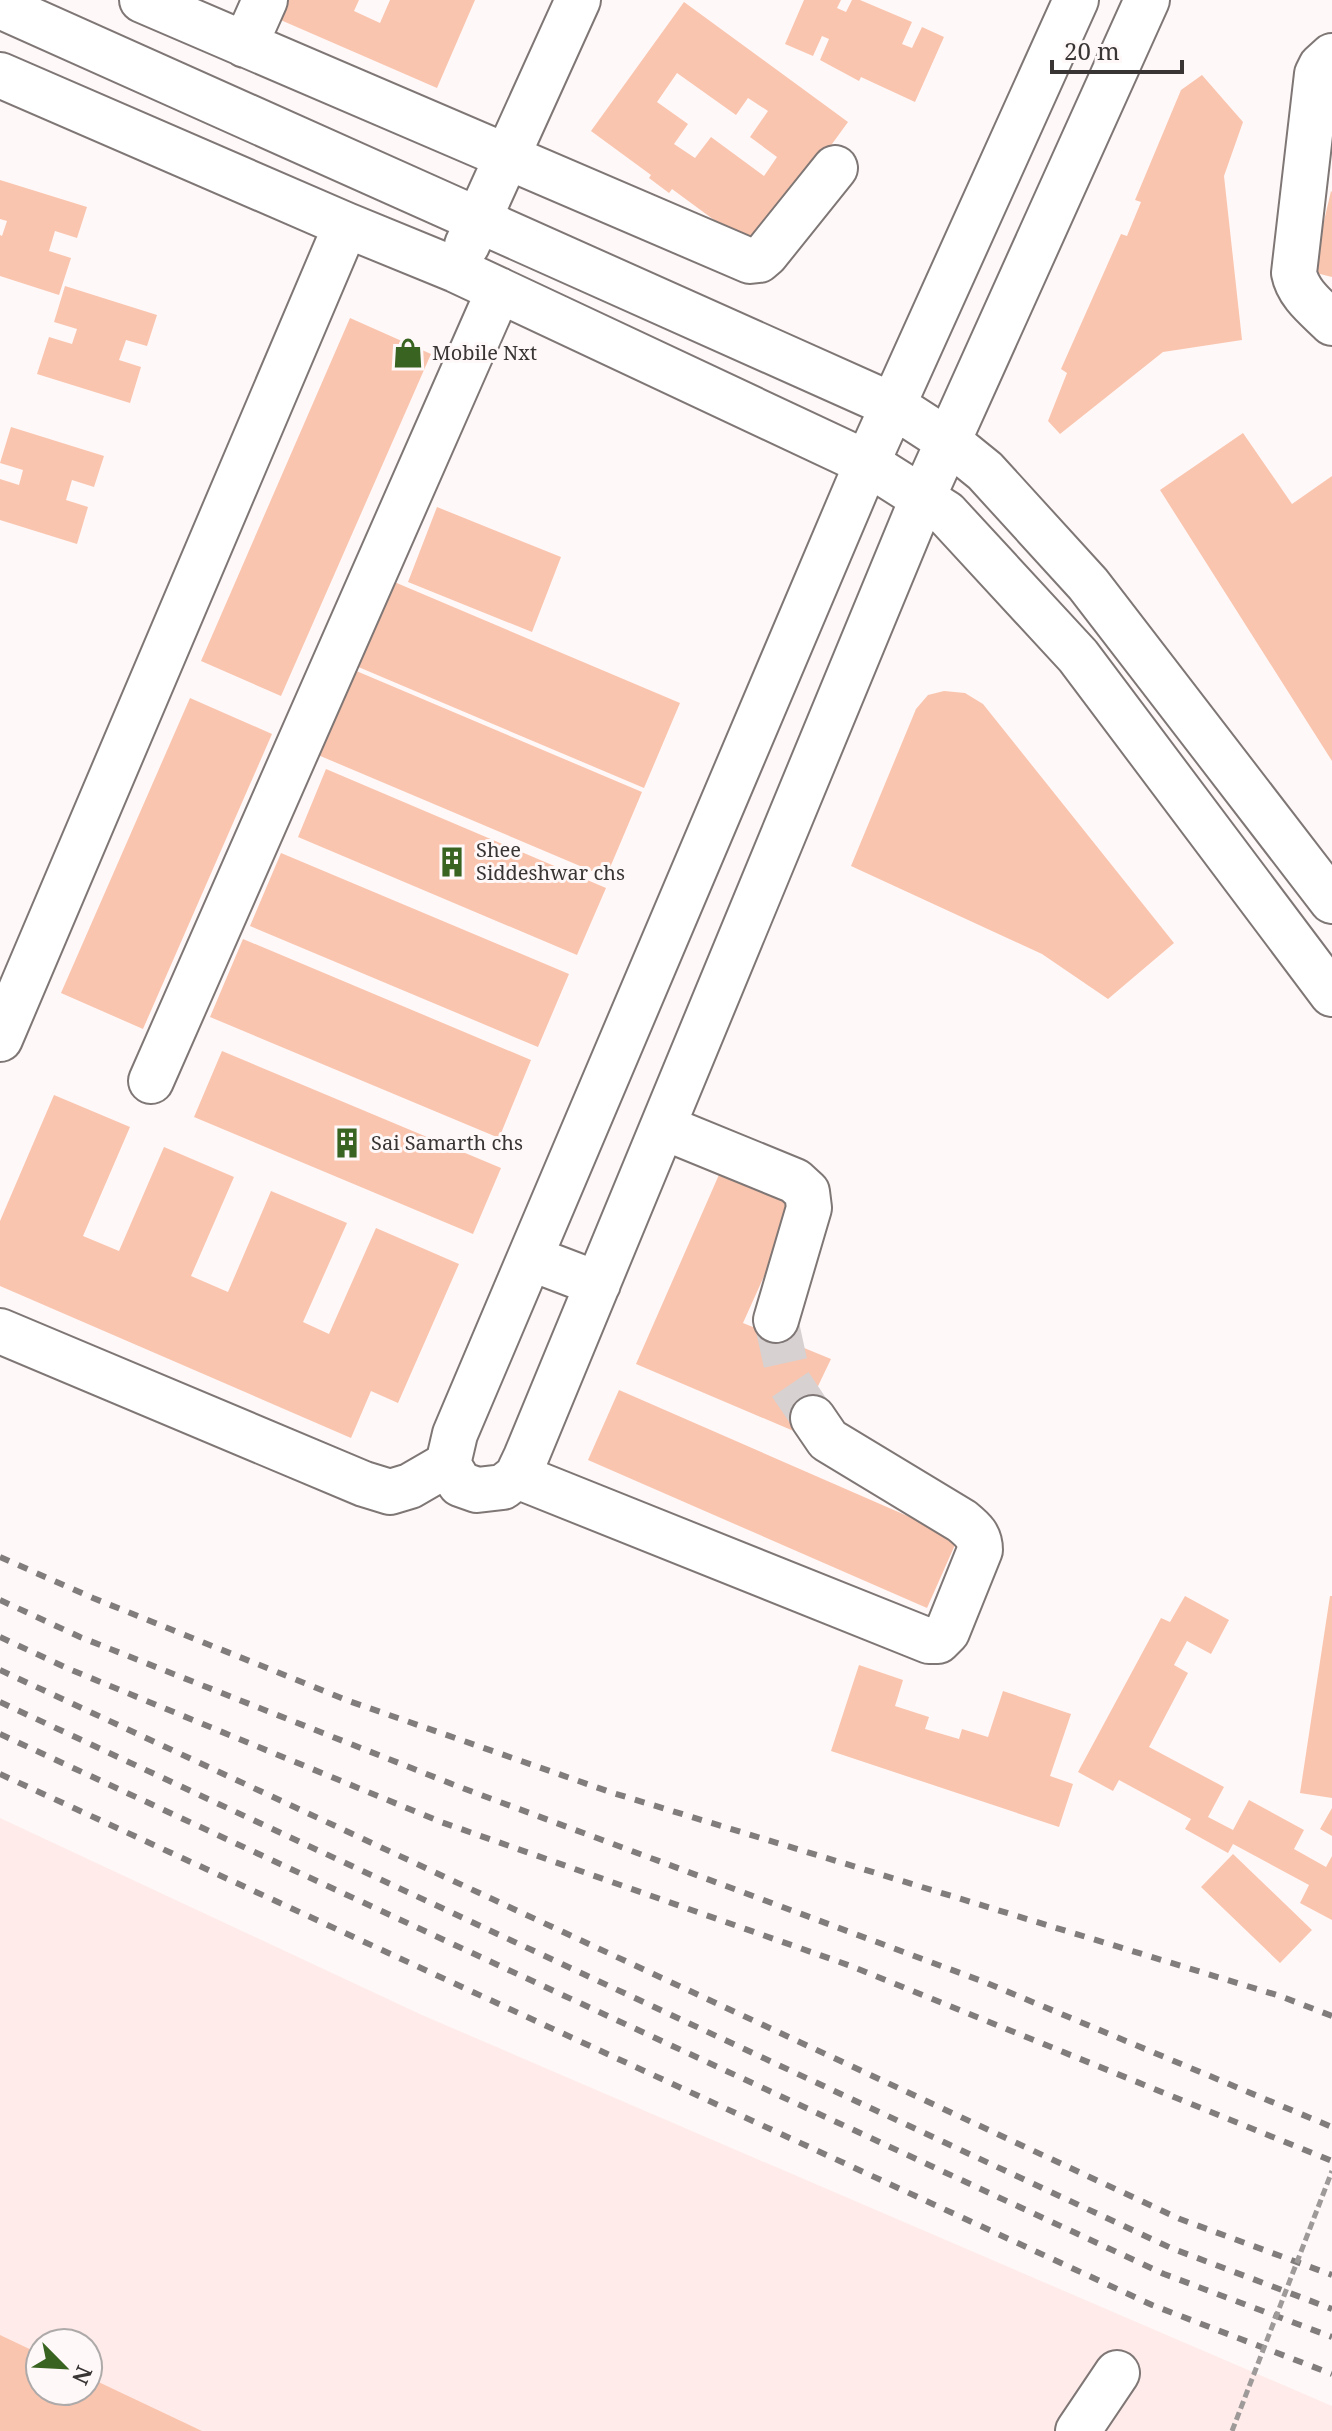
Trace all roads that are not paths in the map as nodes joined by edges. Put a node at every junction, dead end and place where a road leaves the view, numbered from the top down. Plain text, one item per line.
1 (142, 0) edge
2 (265, 0) edge
3 (578, 0) edge
4 (1076, 0) edge
5 (1147, 0) edge
6 (0, 6) edge
7 (245, 45) junction
8 (1332, 56) edge
9 (0, 75) edge
10 (507, 158) junction
11 (835, 168) dead end
12 (479, 220) junction
13 (346, 225) junction
14 (456, 270) junction
15 (499, 290) junction
16 (1332, 323) edge
17 (894, 406) junction
18 (948, 441) junction
19 (867, 463) junction
20 (923, 497) junction
21 (729, 790) junction
22 (793, 817) junction
23 (1332, 901) edge
24 (1332, 994) edge
25 (0, 1039) edge
26 (151, 1081) dead end
27 (663, 1127) junction
28 (530, 1258) junction
29 (598, 1284) junction
30 (776, 1320) tunnel mouth
31 (0, 1331) edge
32 (813, 1418) tunnel mouth
33 (448, 1464) junction
34 (517, 1476) junction
35 (1117, 2373) dead end
36 (1078, 2431) edge

1 - 7 street
2 - 7 street
3 - 10 street
4 - 17 street
5 - 18 street
6 - 12 street
7 - 10 street
8 - 16 street
9 - 13 street
10 - 11 street
10 - 12 street
12 - 14 street
12 - 17 street
13 - 14 street
13 - 25 street
14 - 15 street
15 - 19 street
15 - 26 street
17 - 18 street
17 - 19 street
18 - 20 street
18 - 23 street
19 - 20 street
19 - 21 street
20 - 22 street
20 - 24 street
21 - 22 street
21 - 28 street
22 - 27 street
27 - 29 street
27 - 30 street
28 - 29 street
28 - 33 street
29 - 34 street
31 - 33 street
32 - 34 street
33 - 34 street
35 - 36 street

